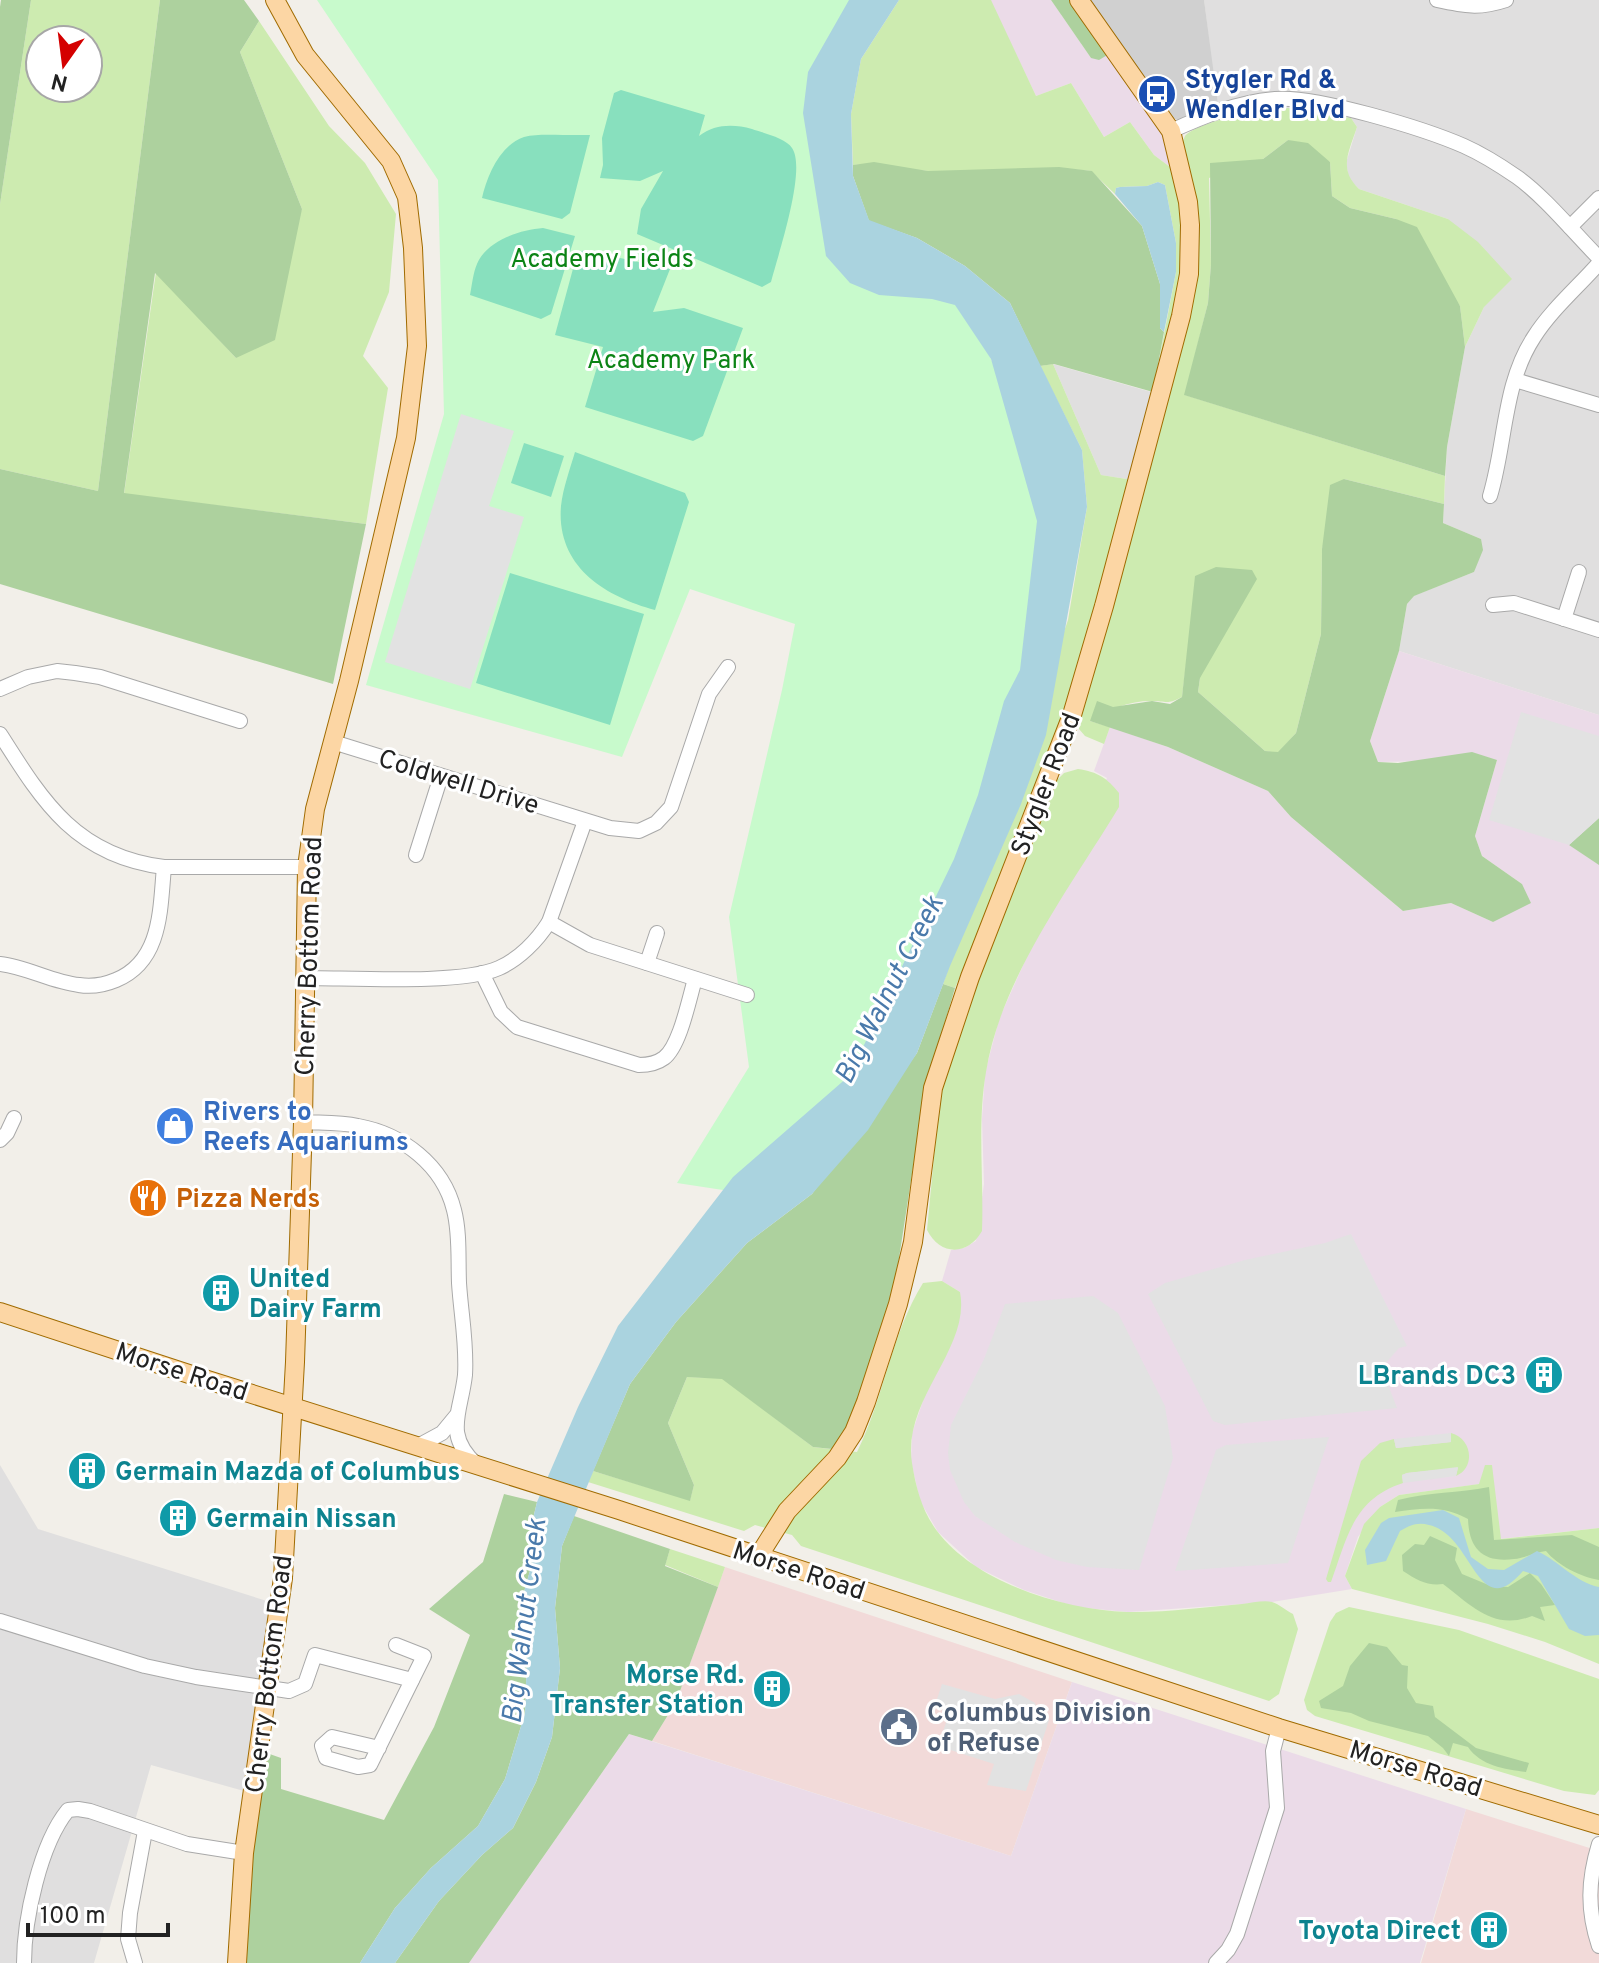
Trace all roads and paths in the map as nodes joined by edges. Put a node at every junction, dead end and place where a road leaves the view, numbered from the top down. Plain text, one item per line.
1 (275, 0) edge
2 (1079, 0) edge
3 (1437, 0) edge
4 (1506, 0) edge
5 (1171, 131) junction
6 (1599, 198) edge
7 (1570, 227) junction
8 (1599, 261) edge
9 (1515, 380) junction
10 (1599, 405) edge
11 (1490, 496) dead end
12 (1579, 572) dead end
13 (1493, 605) dead end
14 (1564, 619) junction
15 (1599, 630) edge
16 (728, 667) dead end
17 (0, 689) edge
18 (240, 721) dead end
19 (0, 734) edge
20 (333, 742) junction
21 (441, 776) junction
22 (585, 821) junction
23 (416, 855) dead end
24 (164, 867) junction
25 (307, 867) junction
26 (549, 922) junction
27 (657, 933) dead end
28 (647, 963) junction
29 (0, 964) edge
30 (482, 973) junction
31 (306, 978) junction
32 (695, 979) junction
33 (747, 995) dead end
34 (14, 1118) dead end
35 (303, 1122) junction
36 (0, 1140) edge
37 (0, 1312) edge
38 (292, 1407) junction
39 (456, 1416) junction
40 (418, 1446) junction
41 (477, 1465) junction
42 (758, 1557) junction
43 (0, 1621) edge
44 (396, 1645) dead end
45 (412, 1680) junction
46 (267, 1688) junction
47 (1279, 1728) junction
48 (379, 1748) dead end
49 (1599, 1825) edge
50 (145, 1831) junction
51 (1599, 1844) edge
52 (244, 1853) junction
53 (1599, 1946) edge
54 (24, 1963) edge
55 (135, 1963) edge
56 (237, 1963) edge
57 (1216, 1963) edge

1 - 20 main road, Cherry Bottom Road
2 - 5 main road, Stygler Road
3 - 4 street
5 - 7 street
5 - 42 main road, Stygler Road
6 - 7 street
7 - 8 street
8 - 9 street
9 - 10 street
9 - 11 street
12 - 14 street
13 - 14 street
14 - 15 street
16 - 22 street, Coldwell Drive
17 - 18 street
19 - 24 street
20 - 21 street, Coldwell Drive
20 - 25 main road, Cherry Bottom Road
21 - 22 street, Coldwell Drive
21 - 23 street
22 - 26 street
24 - 25 street
24 - 29 street
25 - 31 main road, Cherry Bottom Road
26 - 28 street
26 - 30 street
27 - 28 street
28 - 32 street
30 - 31 street
30 - 32 street
31 - 35 main road, Cherry Bottom Road
32 - 33 street
34 - 36 street
35 - 38 main road, Cherry Bottom Road
35 - 39 street
37 - 38 main road, Morse Road
38 - 40 main road, Morse Road
38 - 46 main road, Cherry Bottom Road
39 - 40 street
39 - 41 street
40 - 41 main road, Morse Road
41 - 42 main road, Morse Road
42 - 47 main road, Morse Road
43 - 46 street
44 - 45 street
45 - 46 street
45 - 48 street
46 - 52 main road, Cherry Bottom Road
47 - 49 main road, Morse Road
47 - 57 street
50 - 52 street
50 - 54 street
50 - 55 street
51 - 53 street
52 - 56 main road, Cherry Bottom Road

